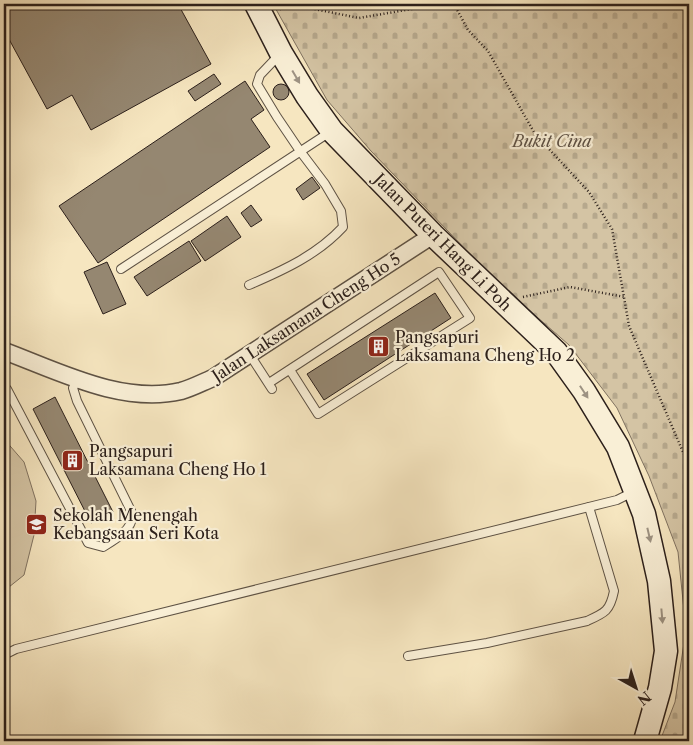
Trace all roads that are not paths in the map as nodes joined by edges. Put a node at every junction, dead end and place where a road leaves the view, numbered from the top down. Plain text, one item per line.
1 (257, 7) edge
2 (281, 53) junction
3 (332, 131) junction
4 (300, 151) junction
5 (433, 235) junction
6 (121, 269) dead end
7 (249, 284) dead end
8 (4, 351) edge
9 (250, 355) junction
10 (290, 370) junction
11 (77, 380) junction
12 (7, 389) dead end
13 (635, 490) junction
14 (589, 507) junction
15 (4, 655) edge
16 (408, 656) dead end
17 (645, 741) edge

1 - 2 street, Jalan Puteri Hang Li Poh
2 -> 3 street, Jalan Puteri Hang Li Poh
2 - 4 lane
3 - 4 lane
3 - 5 street, Jalan Puteri Hang Li Poh
4 - 6 lane
4 - 7 lane
5 - 9 street, Jalan Laksamana Cheng Ho 5
5 -> 13 street, Jalan Puteri Hang Li Poh
8 - 11 street, Jalan Laksamana Cheng Ho 5
9 - 10 lane
9 - 11 street, Jalan Laksamana Cheng Ho 5
10 - 10 lane
11 - 12 lane
13 - 14 lane
13 -> 17 street, Jalan Puteri Hang Li Poh
14 - 15 lane
14 - 16 lane

